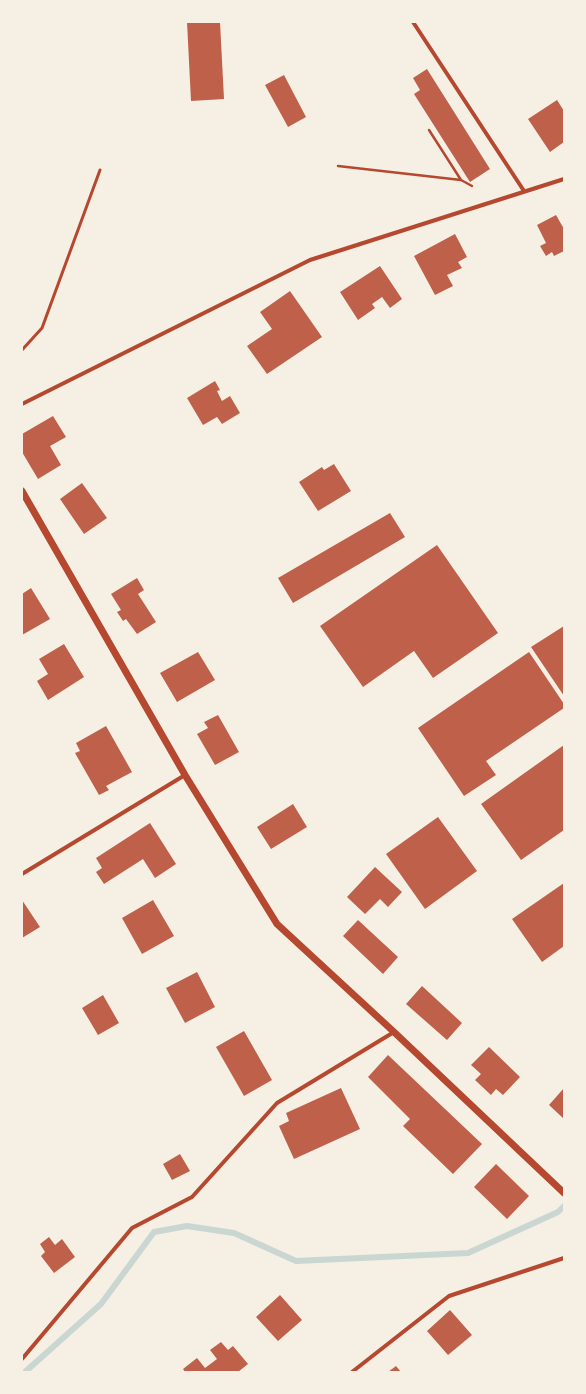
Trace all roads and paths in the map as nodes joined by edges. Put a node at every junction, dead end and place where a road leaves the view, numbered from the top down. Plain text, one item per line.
1 (413, 22) edge
2 (429, 130) dead end
3 (338, 166) dead end
4 (100, 170) dead end
5 (564, 179) edge
6 (461, 180) junction
7 (472, 186) dead end
8 (524, 191) junction
9 (22, 350) edge
10 (22, 404) edge
11 (22, 491) edge
12 (185, 775) junction
13 (22, 874) edge
14 (394, 1032) junction
15 (564, 1193) edge
16 (564, 1258) edge
17 (22, 1359) edge
18 (352, 1372) edge

1 - 8 street
2 - 6 path
3 - 6 path
4 - 9 lane
5 - 8 street
6 - 7 path
8 - 10 street
11 - 12 street
12 - 13 street
12 - 14 street
14 - 15 street
14 - 17 street
16 - 18 street

